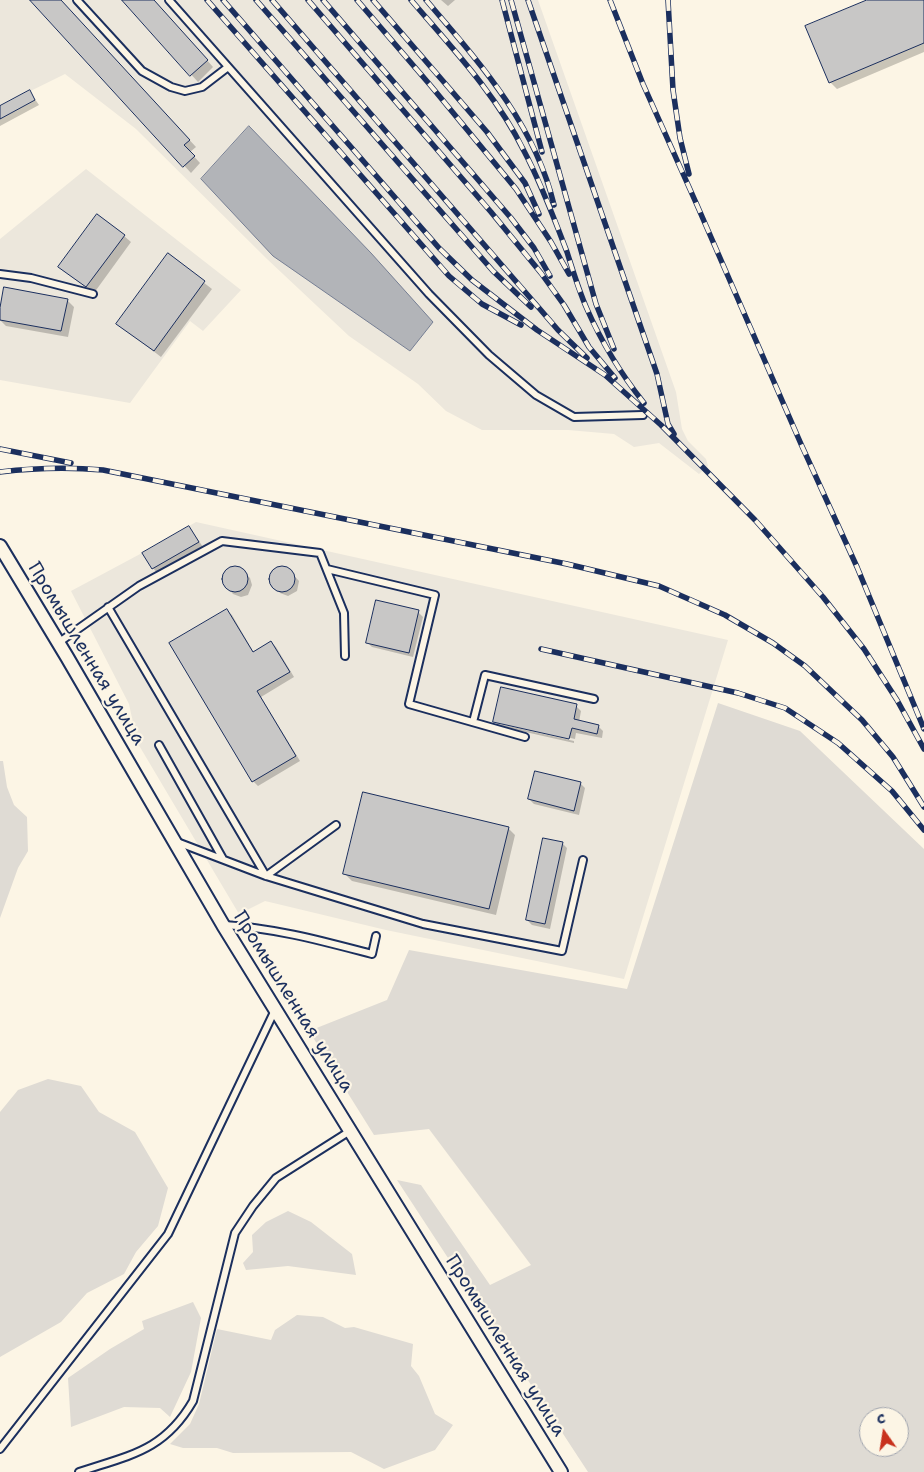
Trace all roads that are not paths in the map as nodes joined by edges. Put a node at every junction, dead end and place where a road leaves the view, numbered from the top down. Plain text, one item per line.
1 (77, 0) edge
2 (169, 0) edge
3 (228, 67) junction
4 (0, 274) edge
5 (93, 294) dead end
6 (643, 415) dead end
7 (0, 546) edge
8 (327, 569) junction
9 (108, 607) junction
10 (58, 643) junction
11 (345, 656) dead end
12 (594, 699) dead end
13 (473, 722) junction
14 (525, 737) dead end
15 (159, 745) dead end
16 (336, 825) dead end
17 (174, 841) junction
18 (223, 860) junction
19 (584, 860) dead end
20 (266, 876) junction
21 (223, 925) junction
22 (376, 936) dead end
23 (275, 1009) junction
24 (350, 1131) junction
25 (0, 1449) edge
26 (79, 1472) edge
27 (561, 1472) edge

1 - 3 lane
2 - 3 lane
3 - 6 lane
4 - 5 lane
7 - 10 street, Промышленная улица
8 - 9 lane
8 - 11 lane
8 - 13 lane
9 - 10 lane
9 - 20 lane
10 - 17 street, Промышленная улица
12 - 13 lane
13 - 14 lane
15 - 18 lane
16 - 20 lane
17 - 18 lane
17 - 21 street, Промышленная улица
18 - 20 lane
19 - 20 lane
21 - 22 lane
21 - 23 street, Промышленная улица
23 - 24 street, Промышленная улица
23 - 25 lane
24 - 26 lane
24 - 27 street, Промышленная улица

